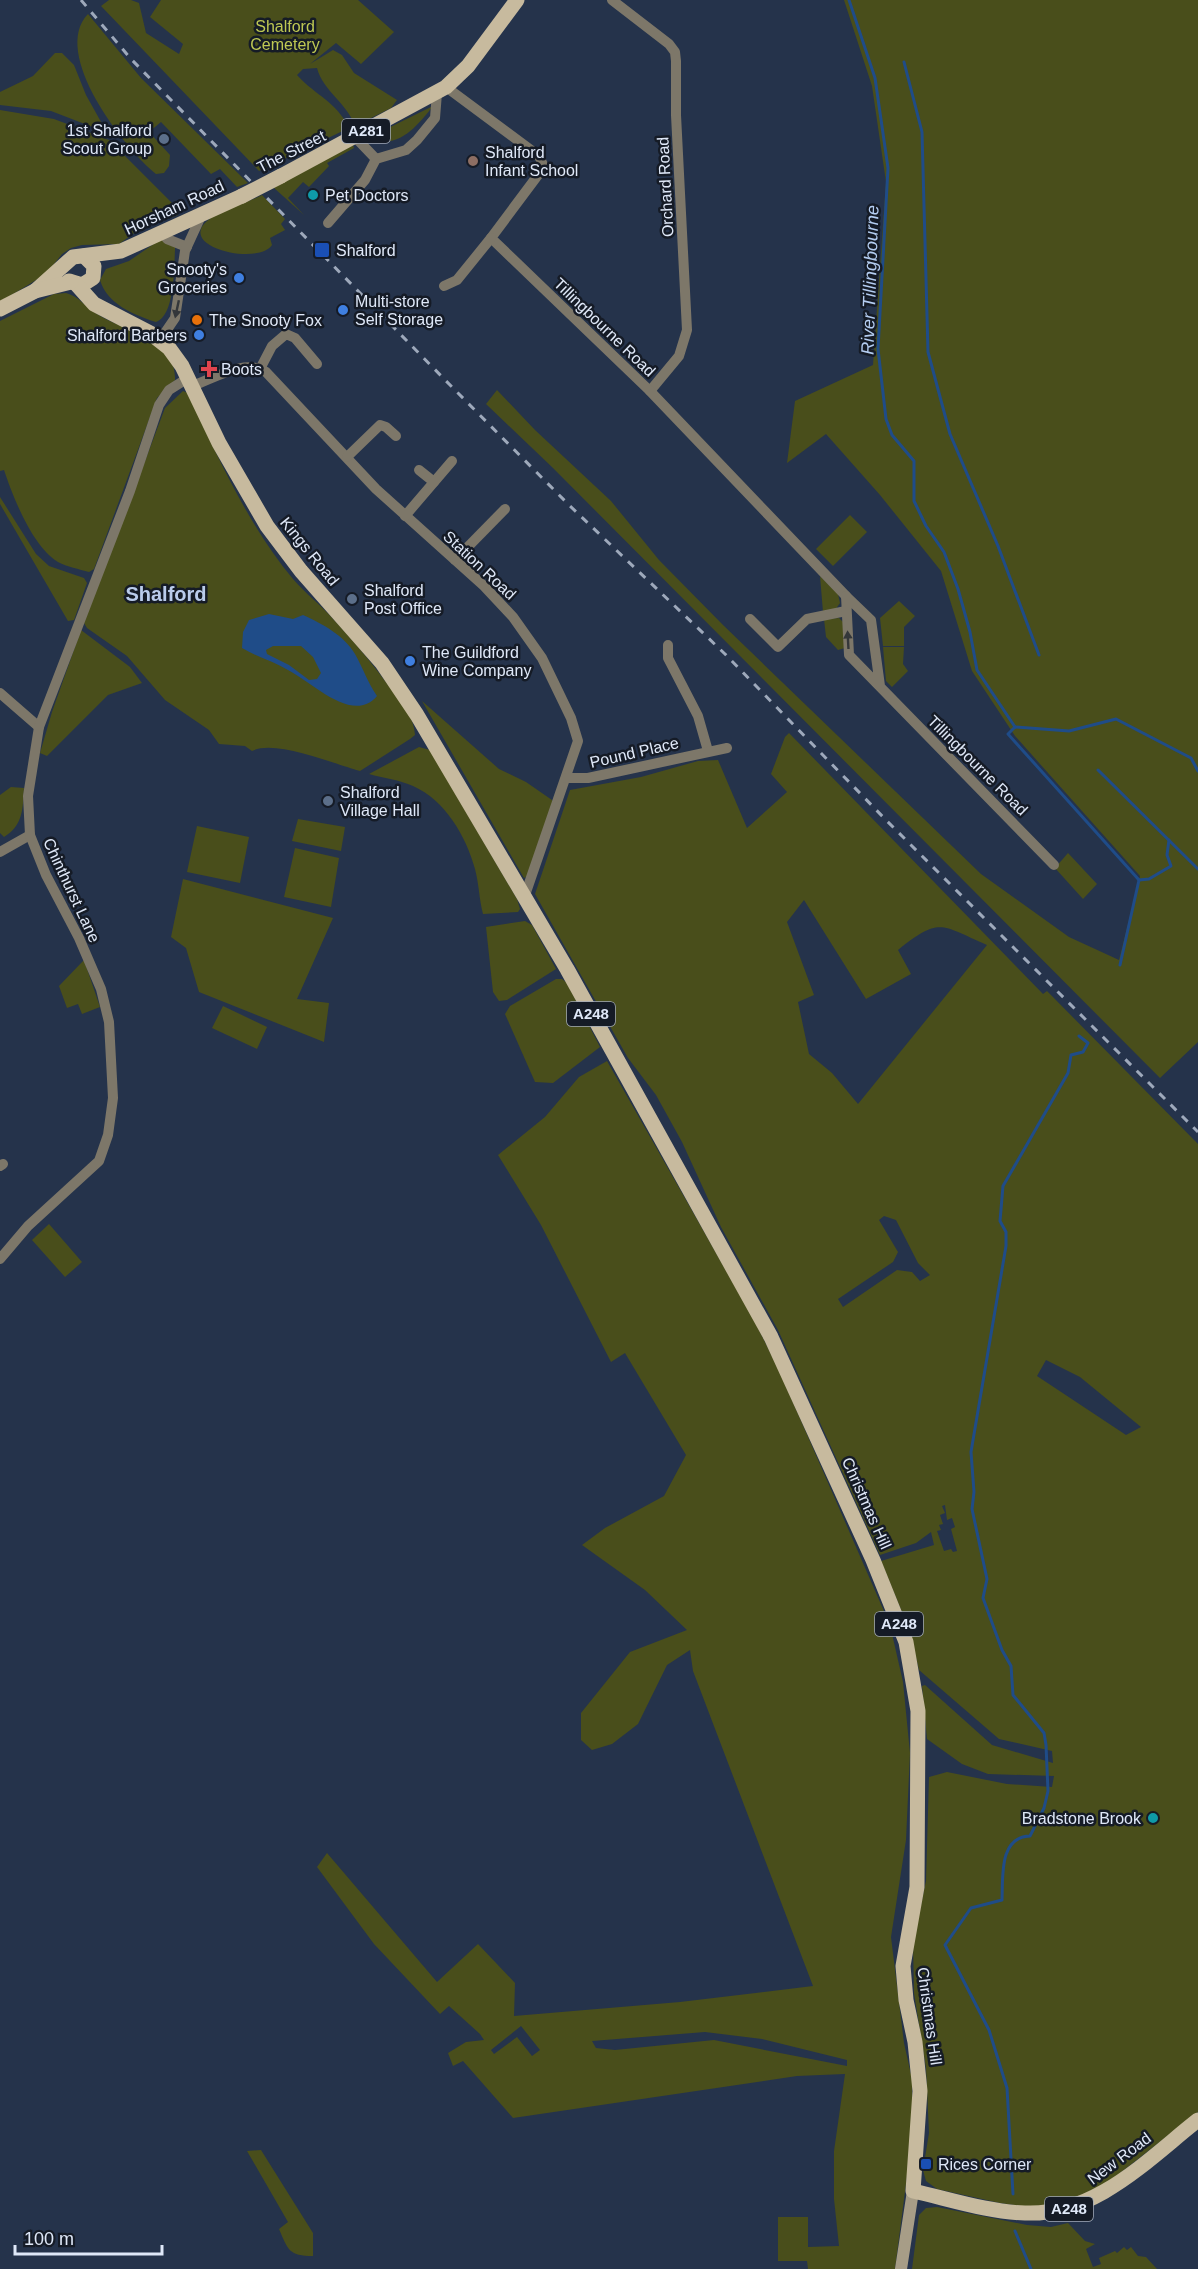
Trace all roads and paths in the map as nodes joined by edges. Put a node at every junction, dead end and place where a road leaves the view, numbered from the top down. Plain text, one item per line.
1 (517, 0) edge
2 (612, 0) edge
3 (441, 90) junction
4 (356, 137) junction
5 (376, 159) junction
6 (242, 196) joint
7 (202, 213) junction
8 (328, 223) dead end
9 (163, 233) junction
10 (491, 238) junction
11 (187, 247) junction
12 (121, 251) junction
13 (84, 256) junction
14 (66, 263) junction
15 (94, 276) junction
16 (74, 284) junction
17 (444, 286) dead end
18 (34, 291) junction
19 (0, 309) edge
20 (108, 311) junction
21 (160, 340) junction
22 (317, 363) dead end
23 (260, 369) junction
24 (190, 382) junction
25 (650, 391) junction
26 (396, 436) dead end
27 (347, 458) junction
28 (452, 461) dead end
29 (419, 470) dead end
30 (434, 482) junction
31 (505, 509) dead end
32 (405, 516) junction
33 (455, 560) junction
34 (846, 596) junction
35 (846, 611) junction
36 (750, 619) dead end
37 (668, 645) dead end
38 (880, 686) junction
39 (0, 693) edge
40 (39, 727) junction
41 (727, 748) dead end
42 (708, 751) junction
43 (566, 778) junction
44 (30, 835) junction
45 (0, 852) edge
46 (1054, 865) dead end
47 (524, 898) junction
48 (0, 1259) edge
49 (1198, 2120) edge
50 (913, 2191) junction
51 (901, 2269) edge

1 - 3 main road, The Street / A281
2 - 25 street, Orchard Road
3 - 4 main road, The Street / A281
3 - 5 street
3 - 10 street
4 - 5 street
4 - 6 main road, The Street / A281, bridge
5 - 8 street
6 - 7 main road, Horsham Road / A281
7 - 9 main road, Horsham Road / A281
7 - 11 street
9 - 11 street
9 - 12 main road, Horsham Road / A281
10 - 17 street
10 - 25 street, Tillingbourne Road
11 -> 21 street
12 - 13 main road, Horsham Road / A281
12 - 15 main road, Horsham Road / A281
13 - 14 main road
13 - 15 main road
14 - 16 main road
14 - 18 main road
15 - 16 main road
15 - 20 main road
16 - 18 main road
16 - 20 main road, Kings Road / A248
18 - 19 main road
20 - 21 main road, Kings Road / A248
21 - 24 main road, Kings Road / A248
22 - 23 street
23 - 24 street
23 - 27 street, Station Road
24 - 40 street, Chinthurst Lane
24 - 47 main road, Kings Road / A248
25 - 34 street, Tillingbourne Road
26 - 27 street
27 - 32 street, Station Road
28 - 30 street
29 - 30 street
30 - 32 street
31 - 33 street
32 - 33 street, Station Road
33 - 43 street, Station Road
34 - 35 street, Tillingbourne Road
34 - 38 street, Tillingbourne Road
35 - 36 street
38 -> 35 street, Tillingbourne Road
37 - 42 street
38 - 46 street, Tillingbourne Road
39 - 40 street
40 - 44 street, Chinthurst Lane
41 - 42 street, Pound Place
42 - 43 street, Pound Place
43 - 47 street, Station Road
44 - 45 street
44 - 48 street, Chinthurst Lane
47 - 50 main road, Christmas Hill / A248
49 - 50 main road, New Road / A248
50 - 51 main road

